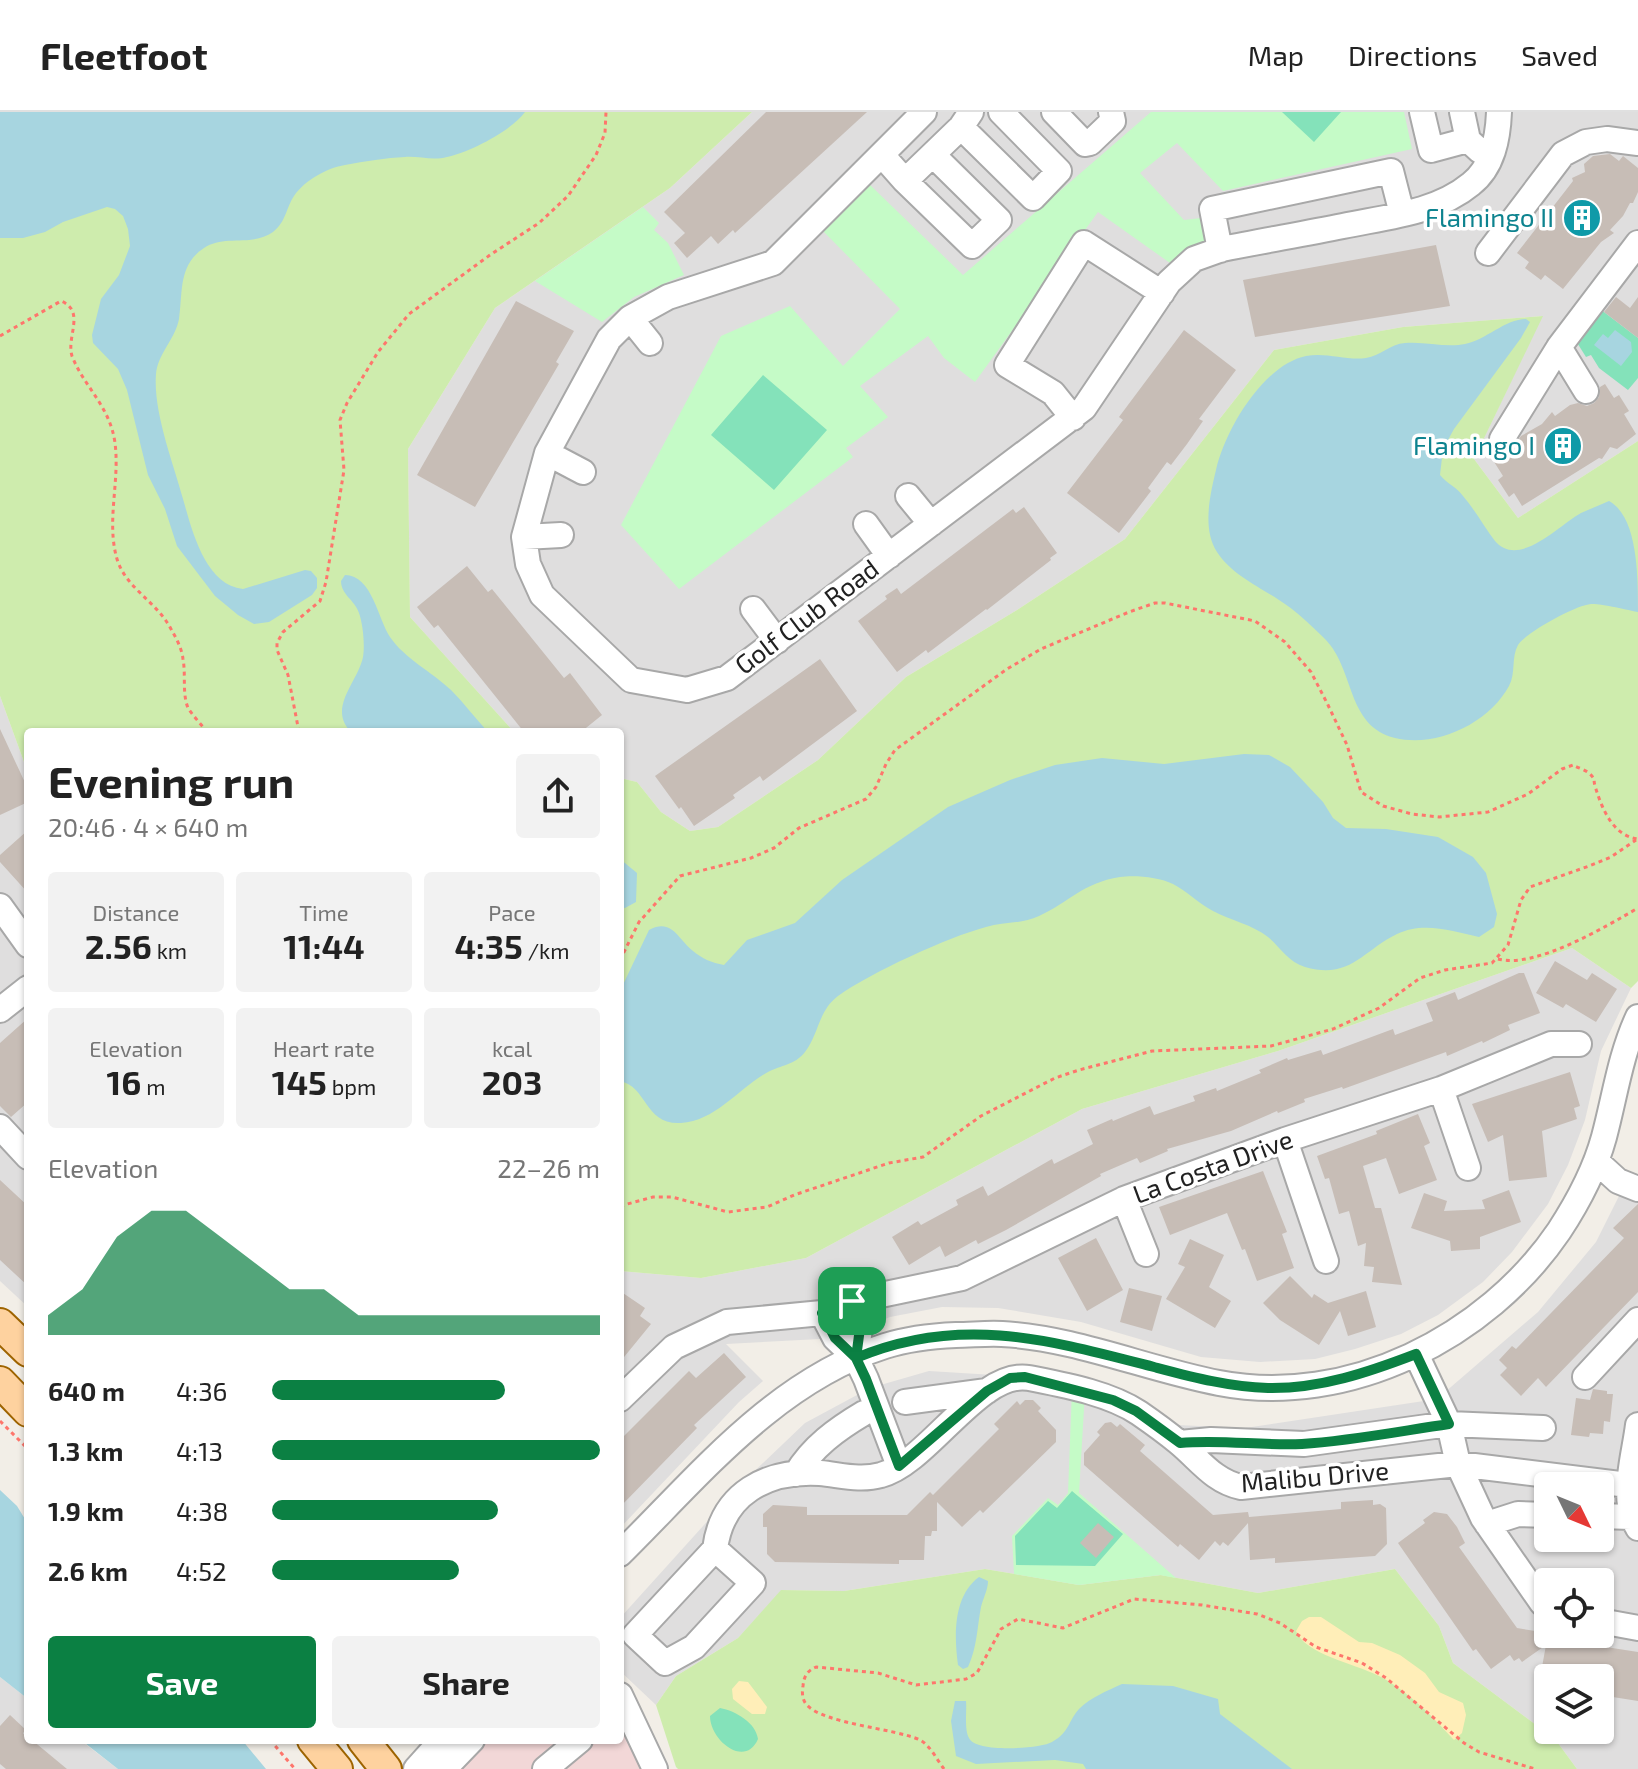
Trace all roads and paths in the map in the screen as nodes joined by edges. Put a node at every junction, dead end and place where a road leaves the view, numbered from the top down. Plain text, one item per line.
1 (606, 112) edge
2 (924, 112) edge
3 (1001, 112) edge
4 (1054, 112) edge
5 (1111, 112) edge
6 (1422, 112) edge
7 (1462, 112) edge
8 (1499, 112) edge
9 (966, 119) edge
10 (1468, 140) junction
11 (1638, 143) edge
12 (882, 155) junction
13 (933, 155) junction
14 (1489, 159) junction
15 (905, 181) junction
16 (1402, 214) junction
17 (1220, 250) junction
18 (1488, 253) dead end
19 (1635, 253) edge
20 (1162, 293) junction
21 (630, 318) junction
22 (0, 336) edge
23 (650, 343) dead end
24 (1559, 347) junction
25 (1586, 391) dead end
26 (1073, 418) junction
27 (1502, 439) dead end
28 (547, 453) junction
29 (583, 472) dead end
30 (908, 496) dead end
31 (866, 524) dead end
32 (931, 524) junction
33 (561, 535) dead end
34 (524, 537) junction
35 (889, 556) junction
36 (753, 609) dead end
37 (777, 641) junction
38 (204, 728) edge
39 (298, 728) edge
40 (0, 906) edge
41 (1638, 908) edge
42 (24, 939) edge
43 (624, 952) edge
44 (1498, 959) junction
45 (24, 991) edge
46 (0, 1010) edge
47 (1638, 1017) edge
48 (1579, 1044) dead end
49 (1441, 1089) junction
50 (0, 1127) edge
51 (1285, 1140) junction
52 (24, 1153) edge
53 (1596, 1161) junction
54 (1468, 1168) dead end
55 (1638, 1173) edge
56 (1638, 1189) edge
57 (1124, 1199) junction
58 (624, 1205) edge
59 (1146, 1254) dead end
60 (1326, 1261) dead end
61 (852, 1301) junction
62 (822, 1313) junction
63 (1638, 1321) edge
64 (0, 1324) edge
65 (24, 1347) edge
66 (1416, 1354) junction
67 (856, 1358) junction
68 (1585, 1377) dead end
69 (0, 1382) edge
70 (987, 1391) junction
71 (624, 1395) edge
72 (905, 1402) dead end
73 (24, 1407) edge
74 (864, 1413) dead end
75 (0, 1421) edge
76 (1449, 1424) junction
77 (1638, 1425) edge
78 (1543, 1428) dead end
79 (1180, 1443) junction
80 (24, 1445) edge
81 (1458, 1464) junction
82 (899, 1466) junction
83 (796, 1474) junction
84 (691, 1484) junction
85 (1628, 1485) junction
86 (1534, 1515) edge
87 (1614, 1518) edge
88 (1635, 1522) edge
89 (1487, 1524) junction
90 (715, 1549) junction
91 (624, 1550) edge
92 (624, 1566) edge
93 (1534, 1592) edge
94 (1614, 1624) edge
95 (1638, 1628) edge
96 (624, 1707) edge
97 (273, 1744) edge
98 (316, 1744) edge
99 (366, 1744) edge
100 (472, 1744) edge
101 (575, 1744) edge
102 (453, 1752) edge
103 (652, 1764) edge
104 (295, 1769) edge
105 (337, 1769) edge
106 (386, 1769) edge
107 (416, 1769) edge
108 (545, 1769) edge
109 (944, 1769) edge
110 (1535, 1769) edge

1 - 39 path
2 - 12 street, Golf Club Road
3 - 9 street
4 - 5 street
6 - 10 street
7 - 10 street
8 - 14 street, Golf Club Road
9 - 13 street
10 - 14 street
11 - 18 street
12 - 15 street
12 - 21 street, Golf Club Road
13 - 15 street
13 - 15 street
14 - 16 street, Golf Club Road
16 - 17 street, Golf Club Road
16 - 17 street
17 - 20 street, Golf Club Road
19 - 24 street
20 - 26 street, Golf Club Road
20 - 26 street
21 - 23 street
21 - 28 street, Golf Club Road
22 - 38 path
24 - 25 street
24 - 27 street
26 - 32 street, Golf Club Road
28 - 29 street
28 - 34 street, Golf Club Road
30 - 32 street
31 - 35 street
32 - 35 street, Golf Club Road
33 - 34 street
34 - 37 street, Golf Club Road
35 - 37 street, Golf Club Road
36 - 37 street
40 - 42 street
41 - 44 path
43 - 44 path
44 - 58 path
45 - 46 street
47 - 53 street
48 - 49 street, La Costa Drive
49 - 51 street, La Costa Drive
49 - 54 street
50 - 52 street
51 - 57 street, La Costa Drive
51 - 60 street
53 - 55 street
53 - 56 street
53 - 66 street
57 - 59 street
57 - 61 street, La Costa Drive
61 - 62 street, La Costa Drive
61 - 67 street
62 - 67 street
62 - 71 street, La Costa Drive
63 - 68 street
64 - 65 main road
66 - 67 street
66 - 76 street
67 - 82 street
67 - 84 street
69 - 73 main road
70 - 72 street
70 - 79 street, Malibu Drive
70 - 82 street, Malibu Drive
74 - 83 street
75 - 80 path
76 - 78 street
76 - 79 street
76 - 81 street
77 - 85 street
79 - 81 street, Malibu Drive
81 - 85 street, Malibu Drive
81 - 89 street
82 - 83 street
83 - 90 street
84 - 91 street
84 - 92 street
85 - 88 street
86 - 89 street
87 - 88 street
89 - 93 street
90 - 90 street
94 - 95 street
96 - 103 street
97 - 104 path
98 - 105 main road
99 - 106 main road
100 - 102 street
101 - 108 street
102 - 107 street
109 - 110 path

